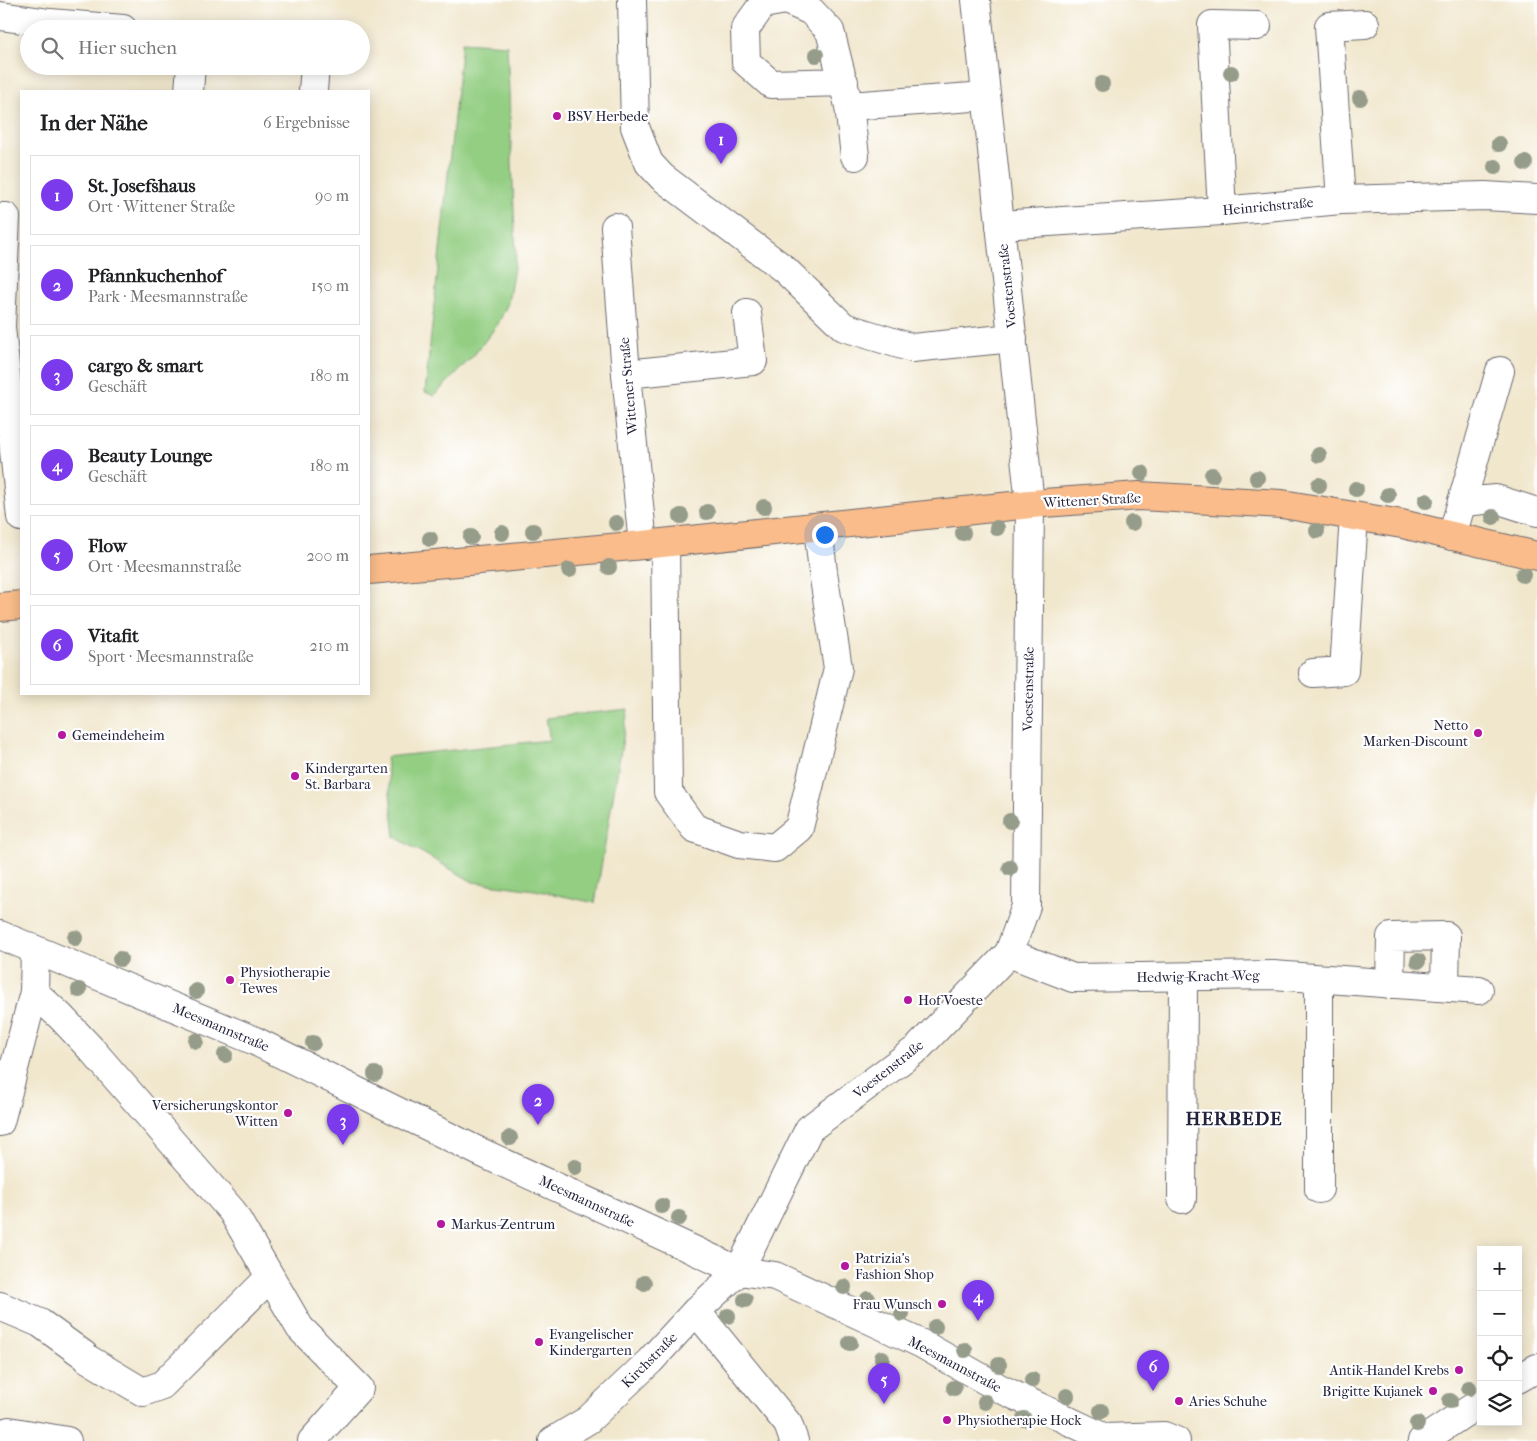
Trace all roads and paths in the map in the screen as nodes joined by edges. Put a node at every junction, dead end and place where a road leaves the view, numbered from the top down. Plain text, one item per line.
1 (632, 0) edge
2 (976, 0) edge
3 (0, 16) edge
4 (29, 20) edge
5 (1365, 24) dead end
6 (1257, 26) dead end
7 (191, 75) edge
8 (314, 75) edge
9 (189, 90) edge
10 (313, 90) edge
11 (986, 96) junction
12 (855, 156) dead end
13 (1537, 199) edge
14 (1341, 200) junction
15 (1222, 210) junction
16 (0, 217) edge
17 (1000, 225) junction
18 (615, 227) dead end
19 (747, 313) dead end
20 (1013, 338) junction
21 (1500, 371) dead end
22 (626, 374) junction
23 (1462, 502) junction
24 (1030, 504) junction
25 (20, 508) edge
26 (1537, 512) edge
27 (1354, 516) junction
28 (818, 526) junction
29 (1452, 536) junction
30 (654, 544) junction
31 (1537, 556) edge
32 (370, 570) edge
33 (20, 605) edge
34 (0, 607) edge
35 (1313, 673) dead end
36 (0, 935) edge
37 (35, 950) junction
38 (1009, 953) junction
39 (1184, 977) junction
40 (1319, 979) junction
41 (1390, 984) junction
42 (1445, 987) junction
43 (1479, 990) dead end
44 (34, 992) junction
45 (0, 1122) edge
46 (1319, 1189) dead end
47 (1182, 1199) dead end
48 (739, 1271) junction
49 (270, 1277) junction
50 (0, 1306) edge
51 (696, 1311) junction
52 (1537, 1368) edge
53 (1522, 1377) edge
54 (1477, 1405) edge
55 (0, 1434) edge
56 (1122, 1439) edge
57 (67, 1441) edge
58 (312, 1441) edge
59 (553, 1441) edge
60 (794, 1441) edge
61 (1176, 1441) edge
62 (1422, 1441) edge

1 - 20 street
2 - 11 street, Voestenstraße
3 - 4 street
5 - 14 street
6 - 15 street
7 - 9 street
8 - 10 street
11 - 12 street
11 - 17 street, Voestenstraße
13 - 14 street, Heinrichstraße
14 - 15 street, Heinrichstraße
15 - 17 street, Heinrichstraße
16 - 25 street
17 - 20 street, Voestenstraße
18 - 22 street, Wittener Straße
19 - 22 street
20 - 24 street, Voestenstraße
21 - 23 street
22 - 30 street, Wittener Straße
23 - 26 street
23 - 29 street
24 - 27 main road, Wittener Straße
24 - 28 main road, Wittener Straße
24 - 38 street, Voestenstraße
27 - 29 main road, Wittener Straße
27 - 35 street
28 - 30 main road, Wittener Straße
28 - 30 street
29 - 31 main road, Wittener Straße
30 - 32 main road, Wittener Straße
33 - 34 main road
36 - 37 street, Meesmannstraße
37 - 44 street
37 - 48 street, Meesmannstraße
38 - 39 street, Hedwig-Kracht-Weg
38 - 48 street, Voestenstraße
39 - 40 street, Hedwig-Kracht-Weg
39 - 47 street
40 - 41 street, Hedwig-Kracht-Weg
40 - 46 street
41 - 42 street, Hedwig-Kracht-Weg
41 - 42 street
42 - 43 street, Hedwig-Kracht-Weg
44 - 45 street
44 - 49 street
48 - 51 street, Kirchstraße
48 - 56 street, Meesmannstraße
49 - 50 street
49 - 58 street
51 - 59 street, Kirchstraße
51 - 60 street
52 - 53 street
54 - 62 street
55 - 57 street
56 - 61 street, Meesmannstraße

